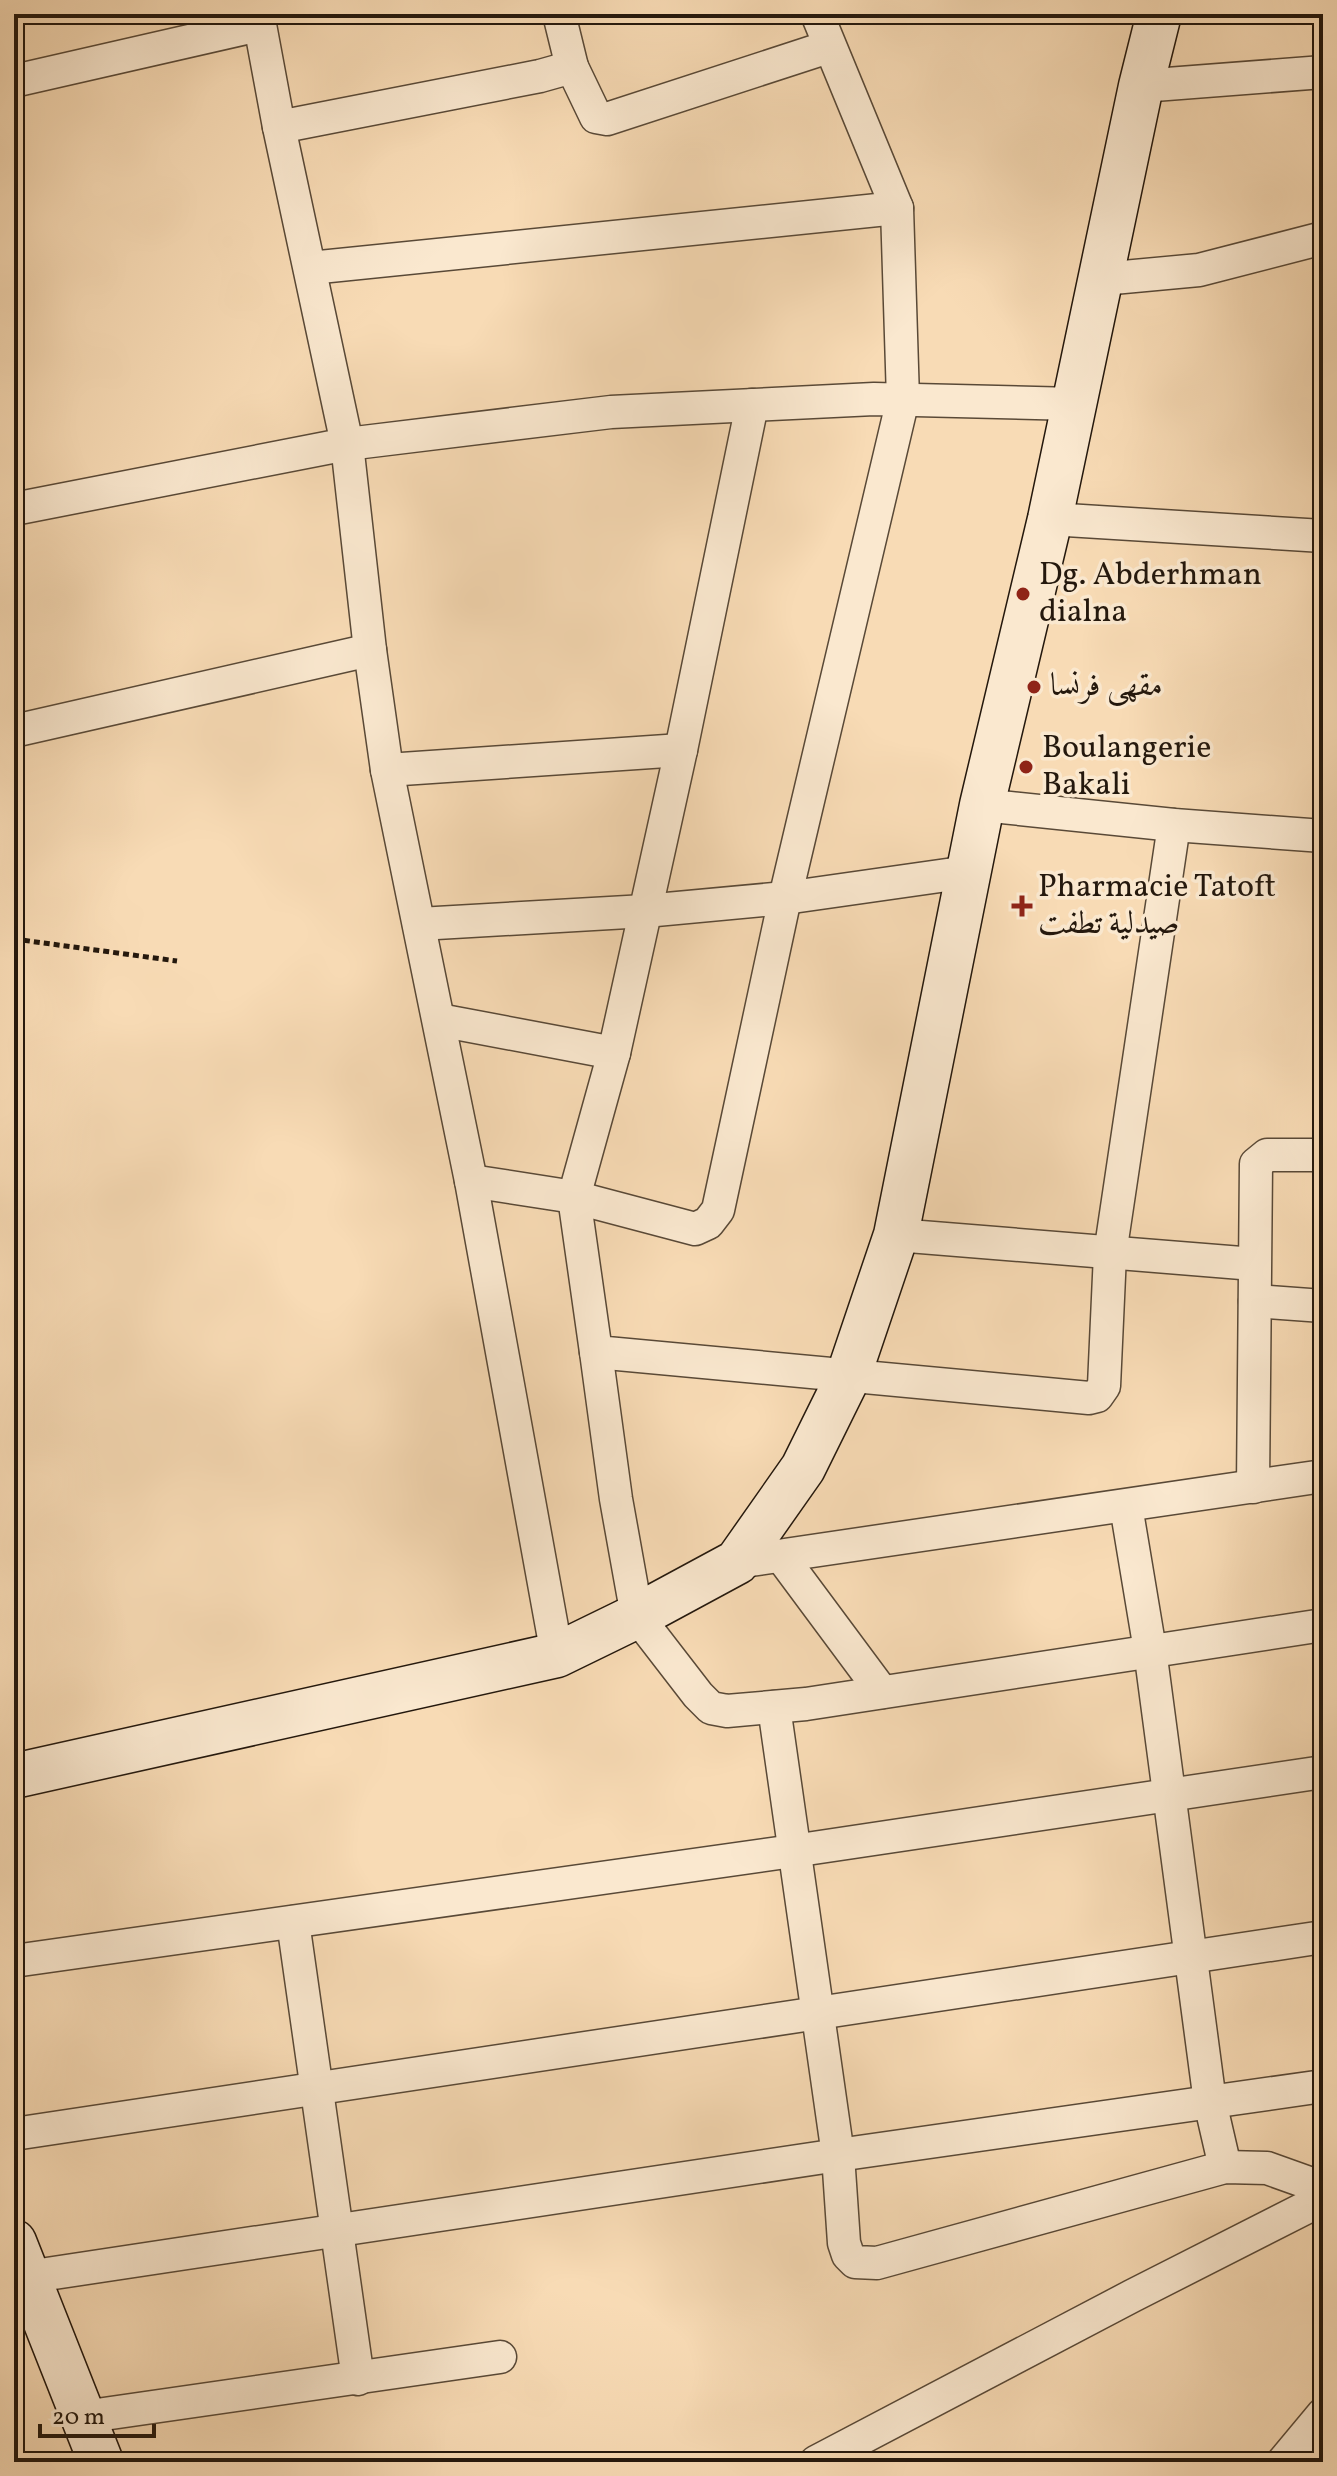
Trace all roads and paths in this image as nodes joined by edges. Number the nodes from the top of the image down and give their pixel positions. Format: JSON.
{"nodes":[{"id":1,"x":559,"y":14,"type":"edge"},
{"id":2,"x":817,"y":14,"type":"edge"},
{"id":3,"x":1159,"y":14,"type":"edge"},
{"id":4,"x":258,"y":20,"type":"edge"},
{"id":5,"x":828,"y":47,"type":"junction"},
{"id":6,"x":572,"y":67,"type":"junction"},
{"id":7,"x":1323,"y":72,"type":"edge"},
{"id":8,"x":14,"y":81,"type":"edge"},
{"id":9,"x":1141,"y":86,"type":"junction"},
{"id":10,"x":279,"y":127,"type":"junction"},
{"id":11,"x":897,"y":208,"type":"junction"},
{"id":12,"x":1323,"y":238,"type":"edge"},
{"id":13,"x":310,"y":268,"type":"junction"},
{"id":14,"x":1102,"y":279,"type":"junction"},
{"id":15,"x":903,"y":399,"type":"junction"},
{"id":16,"x":1075,"y":404,"type":"junction"},
{"id":17,"x":752,"y":405,"type":"junction"},
{"id":18,"x":347,"y":444,"type":"junction"},
{"id":19,"x":14,"y":509,"type":"edge"},
{"id":20,"x":1050,"y":519,"type":"junction"},
{"id":21,"x":1323,"y":536,"type":"edge"},
{"id":22,"x":370,"y":650,"type":"junction"},
{"id":23,"x":14,"y":731,"type":"edge"},
{"id":24,"x":681,"y":750,"type":"junction"},
{"id":25,"x":387,"y":770,"type":"junction"},
{"id":26,"x":982,"y":805,"type":"junction"},
{"id":27,"x":1174,"y":825,"type":"junction"},
{"id":28,"x":1323,"y":836,"type":"edge"},
{"id":29,"x":968,"y":872,"type":"junction"},
{"id":30,"x":785,"y":898,"type":"junction"},
{"id":31,"x":645,"y":911,"type":"junction"},
{"id":32,"x":419,"y":924,"type":"junction"},
{"id":33,"x":14,"y":939,"type":"edge"},
{"id":34,"x":177,"y":961,"type":"dead end"},
{"id":35,"x":439,"y":1020,"type":"junction"},
{"id":36,"x":614,"y":1053,"type":"junction"},
{"id":37,"x":1323,"y":1155,"type":"edge"},
{"id":38,"x":471,"y":1181,"type":"junction"},
{"id":39,"x":574,"y":1197,"type":"junction"},
{"id":40,"x":896,"y":1235,"type":"junction"},
{"id":41,"x":1110,"y":1254,"type":"junction"},
{"id":42,"x":1254,"y":1264,"type":"junction"},
{"id":43,"x":1255,"y":1301,"type":"junction"},
{"id":44,"x":1323,"y":1306,"type":"edge"},
{"id":45,"x":596,"y":1352,"type":"junction"},
{"id":46,"x":848,"y":1377,"type":"junction"},
{"id":47,"x":1323,"y":1476,"type":"edge"},
{"id":48,"x":1253,"y":1487,"type":"junction"},
{"id":49,"x":1126,"y":1506,"type":"junction"},
{"id":50,"x":781,"y":1556,"type":"junction"},
{"id":51,"x":737,"y":1562,"type":"junction"},
{"id":52,"x":637,"y":1616,"type":"junction"},
{"id":53,"x":1323,"y":1625,"type":"edge"},
{"id":54,"x":1150,"y":1650,"type":"junction"},
{"id":55,"x":557,"y":1655,"type":"junction"},
{"id":56,"x":882,"y":1692,"type":"junction"},
{"id":57,"x":774,"y":1707,"type":"junction"},
{"id":58,"x":1323,"y":1772,"type":"edge"},
{"id":59,"x":14,"y":1776,"type":"edge"},
{"id":60,"x":1170,"y":1795,"type":"junction"},
{"id":61,"x":793,"y":1851,"type":"junction"},
{"id":62,"x":293,"y":1922,"type":"junction"},
{"id":63,"x":1323,"y":1937,"type":"edge"},
{"id":64,"x":1191,"y":1957,"type":"junction"},
{"id":65,"x":14,"y":1961,"type":"edge"},
{"id":66,"x":817,"y":2013,"type":"junction"},
{"id":67,"x":1323,"y":2086,"type":"edge"},
{"id":68,"x":317,"y":2088,"type":"junction"},
{"id":69,"x":1210,"y":2102,"type":"junction"},
{"id":70,"x":14,"y":2134,"type":"edge"},
{"id":71,"x":838,"y":2155,"type":"junction"},
{"id":72,"x":1225,"y":2167,"type":"junction"},
{"id":73,"x":1323,"y":2188,"type":"edge"},
{"id":74,"x":1323,"y":2199,"type":"edge"},
{"id":75,"x":338,"y":2231,"type":"junction"},
{"id":76,"x":21,"y":2259,"type":"edge"},
{"id":77,"x":500,"y":2357,"type":"dead end"},
{"id":78,"x":358,"y":2379,"type":"junction"},
{"id":79,"x":1323,"y":2414,"type":"edge"},
{"id":80,"x":83,"y":2417,"type":"junction"},
{"id":81,"x":1300,"y":2456,"type":"edge"},
{"id":82,"x":101,"y":2462,"type":"edge"},
{"id":83,"x":816,"y":2462,"type":"edge"}],
"edges":[{"from":1,"to":6,"type":"street"},
{"from":2,"to":5,"type":"street"},
{"from":3,"to":9,"type":"main road"},
{"from":4,"to":8,"type":"street"},
{"from":4,"to":10,"type":"street"},
{"from":5,"to":6,"type":"street"},
{"from":5,"to":11,"type":"street"},
{"from":6,"to":10,"type":"street"},
{"from":7,"to":9,"type":"street"},
{"from":9,"to":14,"type":"main road"},
{"from":10,"to":13,"type":"street"},
{"from":11,"to":13,"type":"street"},
{"from":11,"to":15,"type":"street"},
{"from":12,"to":14,"type":"street"},
{"from":13,"to":18,"type":"street"},
{"from":14,"to":16,"type":"main road"},
{"from":15,"to":16,"type":"street"},
{"from":15,"to":17,"type":"street"},
{"from":15,"to":30,"type":"street"},
{"from":16,"to":20,"type":"main road"},
{"from":17,"to":18,"type":"street"},
{"from":17,"to":24,"type":"street"},
{"from":18,"to":19,"type":"street"},
{"from":18,"to":22,"type":"street"},
{"from":20,"to":21,"type":"street"},
{"from":20,"to":26,"type":"main road"},
{"from":22,"to":23,"type":"street"},
{"from":22,"to":25,"type":"street"},
{"from":24,"to":25,"type":"street"},
{"from":24,"to":31,"type":"street"},
{"from":25,"to":32,"type":"street"},
{"from":26,"to":27,"type":"street"},
{"from":26,"to":29,"type":"main road"},
{"from":27,"to":28,"type":"street"},
{"from":27,"to":41,"type":"street"},
{"from":29,"to":30,"type":"street"},
{"from":29,"to":40,"type":"main road"},
{"from":30,"to":31,"type":"street"},
{"from":30,"to":39,"type":"street"},
{"from":31,"to":32,"type":"street"},
{"from":31,"to":36,"type":"street"},
{"from":32,"to":35,"type":"street"},
{"from":33,"to":34,"type":"path"},
{"from":35,"to":36,"type":"street"},
{"from":35,"to":38,"type":"street"},
{"from":36,"to":39,"type":"street"},
{"from":37,"to":42,"type":"street"},
{"from":38,"to":39,"type":"street"},
{"from":38,"to":55,"type":"street"},
{"from":39,"to":45,"type":"street"},
{"from":40,"to":41,"type":"street"},
{"from":40,"to":46,"type":"main road"},
{"from":41,"to":42,"type":"street"},
{"from":41,"to":46,"type":"street"},
{"from":42,"to":43,"type":"street"},
{"from":43,"to":44,"type":"street"},
{"from":43,"to":48,"type":"street"},
{"from":45,"to":46,"type":"street"},
{"from":45,"to":52,"type":"street"},
{"from":46,"to":51,"type":"main road"},
{"from":47,"to":48,"type":"street"},
{"from":48,"to":49,"type":"street"},
{"from":49,"to":50,"type":"street"},
{"from":49,"to":54,"type":"street"},
{"from":50,"to":51,"type":"street"},
{"from":50,"to":56,"type":"street"},
{"from":51,"to":52,"type":"main road"},
{"from":52,"to":55,"type":"main road"},
{"from":52,"to":57,"type":"street"},
{"from":53,"to":54,"type":"street"},
{"from":54,"to":56,"type":"street"},
{"from":54,"to":60,"type":"street"},
{"from":55,"to":59,"type":"main road"},
{"from":56,"to":57,"type":"street"},
{"from":57,"to":61,"type":"street"},
{"from":58,"to":60,"type":"street"},
{"from":60,"to":61,"type":"street"},
{"from":60,"to":64,"type":"street"},
{"from":61,"to":62,"type":"street"},
{"from":61,"to":66,"type":"street"},
{"from":62,"to":65,"type":"street"},
{"from":62,"to":68,"type":"street"},
{"from":63,"to":64,"type":"street"},
{"from":64,"to":66,"type":"street"},
{"from":64,"to":69,"type":"street"},
{"from":66,"to":68,"type":"street"},
{"from":66,"to":71,"type":"street"},
{"from":67,"to":69,"type":"street"},
{"from":68,"to":70,"type":"street"},
{"from":68,"to":75,"type":"street"},
{"from":69,"to":71,"type":"street"},
{"from":69,"to":72,"type":"street"},
{"from":71,"to":72,"type":"street"},
{"from":71,"to":75,"type":"street"},
{"from":72,"to":73,"type":"street"},
{"from":74,"to":83,"type":"street"},
{"from":75,"to":76,"type":"street"},
{"from":75,"to":78,"type":"street"},
{"from":76,"to":80,"type":"main road"},
{"from":77,"to":78,"type":"street"},
{"from":78,"to":80,"type":"street"},
{"from":79,"to":81,"type":"street"},
{"from":80,"to":82,"type":"main road"}]}
